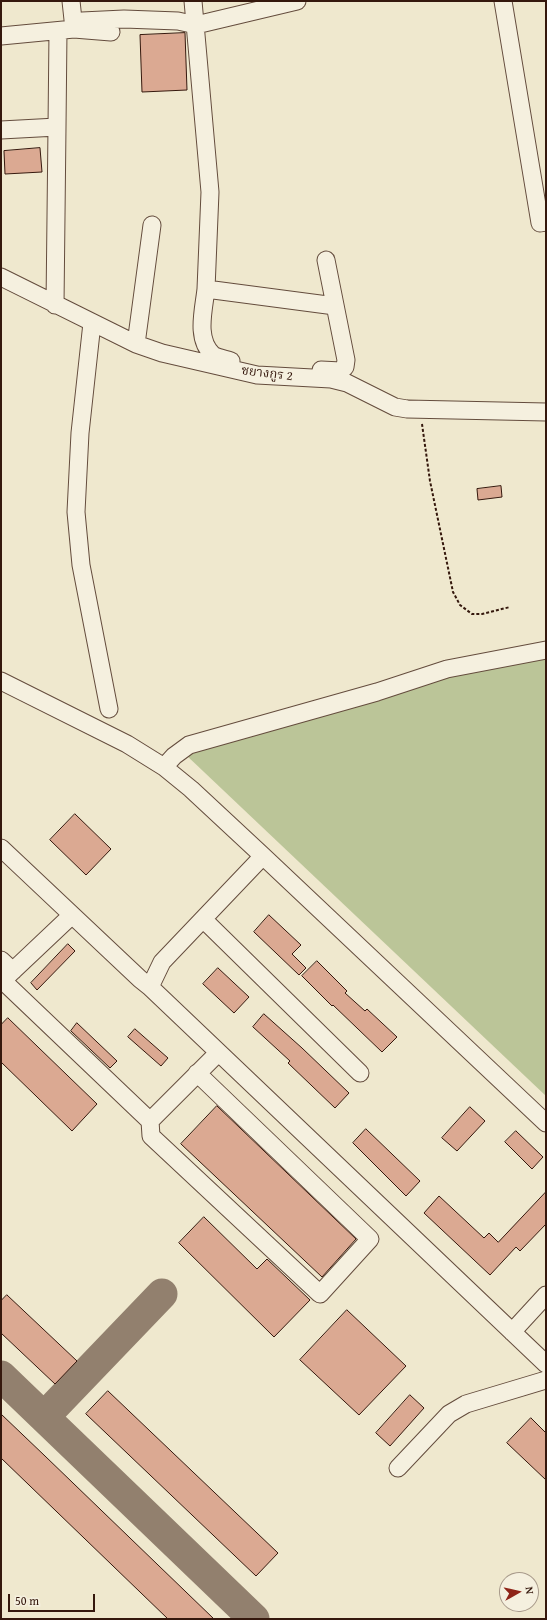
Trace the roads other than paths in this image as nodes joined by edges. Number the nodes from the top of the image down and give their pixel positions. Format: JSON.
{"nodes":[{"id":1,"x":71,"y":1,"type":"edge"},
{"id":2,"x":193,"y":1,"type":"edge"},
{"id":3,"x":297,"y":1,"type":"edge"},
{"id":4,"x":503,"y":1,"type":"edge"},
{"id":5,"x":196,"y":24,"type":"junction"},
{"id":6,"x":71,"y":27,"type":"junction"},
{"id":7,"x":112,"y":32,"type":"dead end"},
{"id":8,"x":1,"y":36,"type":"edge"},
{"id":9,"x":57,"y":127,"type":"junction"},
{"id":10,"x":1,"y":130,"type":"edge"},
{"id":11,"x":546,"y":222,"type":"edge"},
{"id":12,"x":152,"y":226,"type":"dead end"},
{"id":13,"x":326,"y":260,"type":"dead end"},
{"id":14,"x":1,"y":277,"type":"edge"},
{"id":15,"x":206,"y":289,"type":"junction"},
{"id":16,"x":55,"y":305,"type":"junction"},
{"id":17,"x":335,"y":306,"type":"junction"},
{"id":18,"x":92,"y":323,"type":"junction"},
{"id":19,"x":136,"y":344,"type":"junction"},
{"id":20,"x":546,"y":412,"type":"edge"},
{"id":21,"x":546,"y":650,"type":"edge"},
{"id":22,"x":1,"y":681,"type":"edge"},
{"id":23,"x":109,"y":709,"type":"dead end"},
{"id":24,"x":164,"y":767,"type":"junction"},
{"id":25,"x":1,"y":848,"type":"edge"},
{"id":26,"x":263,"y":856,"type":"junction"},
{"id":27,"x":72,"y":915,"type":"junction"},
{"id":28,"x":203,"y":919,"type":"junction"},
{"id":29,"x":4,"y":973,"type":"edge"},
{"id":30,"x":150,"y":987,"type":"junction"},
{"id":31,"x":218,"y":1053,"type":"junction"},
{"id":32,"x":197,"y":1073,"type":"junction"},
{"id":33,"x":360,"y":1073,"type":"dead end"},
{"id":34,"x":150,"y":1121,"type":"junction"},
{"id":35,"x":546,"y":1123,"type":"edge"},
{"id":36,"x":545,"y":1299,"type":"edge"},
{"id":37,"x":512,"y":1332,"type":"junction"},
{"id":38,"x":546,"y":1364,"type":"edge"},
{"id":39,"x":546,"y":1380,"type":"edge"},
{"id":40,"x":398,"y":1468,"type":"dead end"}],
"edges":[{"from":1,"to":6,"type":"street"},
{"from":2,"to":5,"type":"street"},
{"from":3,"to":5,"type":"street"},
{"from":4,"to":11,"type":"street"},
{"from":5,"to":6,"type":"street"},
{"from":5,"to":15,"type":"street"},
{"from":6,"to":7,"type":"street"},
{"from":6,"to":8,"type":"street"},
{"from":6,"to":9,"type":"street"},
{"from":9,"to":10,"type":"street"},
{"from":9,"to":16,"type":"street"},
{"from":12,"to":19,"type":"street"},
{"from":13,"to":17,"type":"street"},
{"from":14,"to":16,"type":"street","name":"ชยางกูร 2"},
{"from":15,"to":17,"type":"street"},
{"from":15,"to":17,"type":"street"},
{"from":16,"to":18,"type":"street","name":"ชยางกูร 2"},
{"from":18,"to":19,"type":"street","name":"ชยางกูร 2"},
{"from":18,"to":23,"type":"street"},
{"from":19,"to":20,"type":"street","name":"ชยางกูร 2"},
{"from":21,"to":24,"type":"street"},
{"from":22,"to":24,"type":"street"},
{"from":24,"to":26,"type":"street"},
{"from":25,"to":27,"type":"street"},
{"from":26,"to":28,"type":"street"},
{"from":26,"to":35,"type":"street"},
{"from":27,"to":29,"type":"street"},
{"from":27,"to":30,"type":"street"},
{"from":28,"to":30,"type":"street"},
{"from":28,"to":33,"type":"street"},
{"from":29,"to":34,"type":"street"},
{"from":30,"to":31,"type":"street"},
{"from":31,"to":32,"type":"street"},
{"from":31,"to":37,"type":"street"},
{"from":32,"to":34,"type":"street"},
{"from":32,"to":34,"type":"street"},
{"from":36,"to":37,"type":"street"},
{"from":37,"to":38,"type":"street"},
{"from":39,"to":40,"type":"street"}]}
